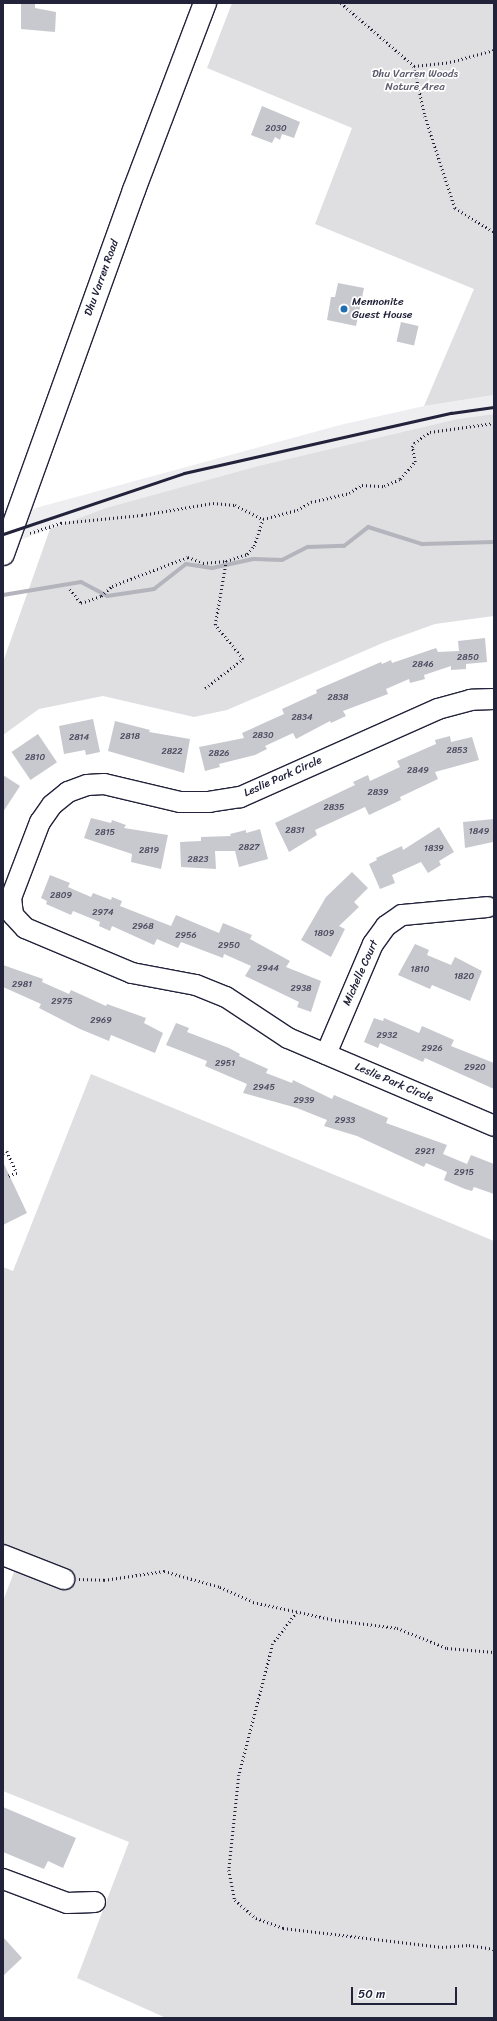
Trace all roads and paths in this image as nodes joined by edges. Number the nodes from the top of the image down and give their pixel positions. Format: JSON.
{"nodes":[{"id":1,"x":205,"y":3,"type":"edge"},
{"id":2,"x":341,"y":3,"type":"edge"},
{"id":3,"x":494,"y":50,"type":"edge"},
{"id":4,"x":414,"y":66,"type":"junction"},
{"id":5,"x":494,"y":232,"type":"edge"},
{"id":6,"x":494,"y":423,"type":"edge"},
{"id":7,"x":264,"y":519,"type":"junction"},
{"id":8,"x":6,"y":545,"type":"edge"},
{"id":9,"x":226,"y":561,"type":"junction"},
{"id":10,"x":70,"y":589,"type":"dead end"},
{"id":11,"x":206,"y":688,"type":"dead end"},
{"id":12,"x":494,"y":699,"type":"edge"},
{"id":13,"x":8,"y":906,"type":"edge"},
{"id":14,"x":488,"y":907,"type":"dead end"},
{"id":15,"x":326,"y":1054,"type":"junction"},
{"id":16,"x":494,"y":1126,"type":"edge"},
{"id":17,"x":3,"y":1153,"type":"edge"},
{"id":18,"x":10,"y":1176,"type":"dead end"},
{"id":19,"x":3,"y":1555,"type":"edge"},
{"id":20,"x":64,"y":1579,"type":"joint"},
{"id":21,"x":297,"y":1612,"type":"junction"},
{"id":22,"x":494,"y":1652,"type":"edge"},
{"id":23,"x":3,"y":1879,"type":"edge"},
{"id":24,"x":95,"y":1902,"type":"dead end"},
{"id":25,"x":494,"y":1949,"type":"edge"}],
"edges":[{"from":1,"to":8,"type":"main road","name":"Dhu Varren Road"},
{"from":2,"to":4,"type":"path"},
{"from":3,"to":4,"type":"path"},
{"from":4,"to":5,"type":"path"},
{"from":6,"to":7,"type":"path"},
{"from":7,"to":8,"type":"path"},
{"from":7,"to":9,"type":"path"},
{"from":9,"to":10,"type":"path"},
{"from":9,"to":11,"type":"path"},
{"from":12,"to":13,"type":"street","name":"Leslie Park Circle"},
{"from":13,"to":15,"type":"street","name":"Leslie Park Circle"},
{"from":14,"to":15,"type":"street","name":"Michelle Court"},
{"from":15,"to":16,"type":"street","name":"Leslie Park Circle"},
{"from":17,"to":18,"type":"path"},
{"from":19,"to":20,"type":"street"},
{"from":20,"to":21,"type":"path"},
{"from":21,"to":22,"type":"path"},
{"from":21,"to":25,"type":"path"},
{"from":23,"to":24,"type":"street"}]}
